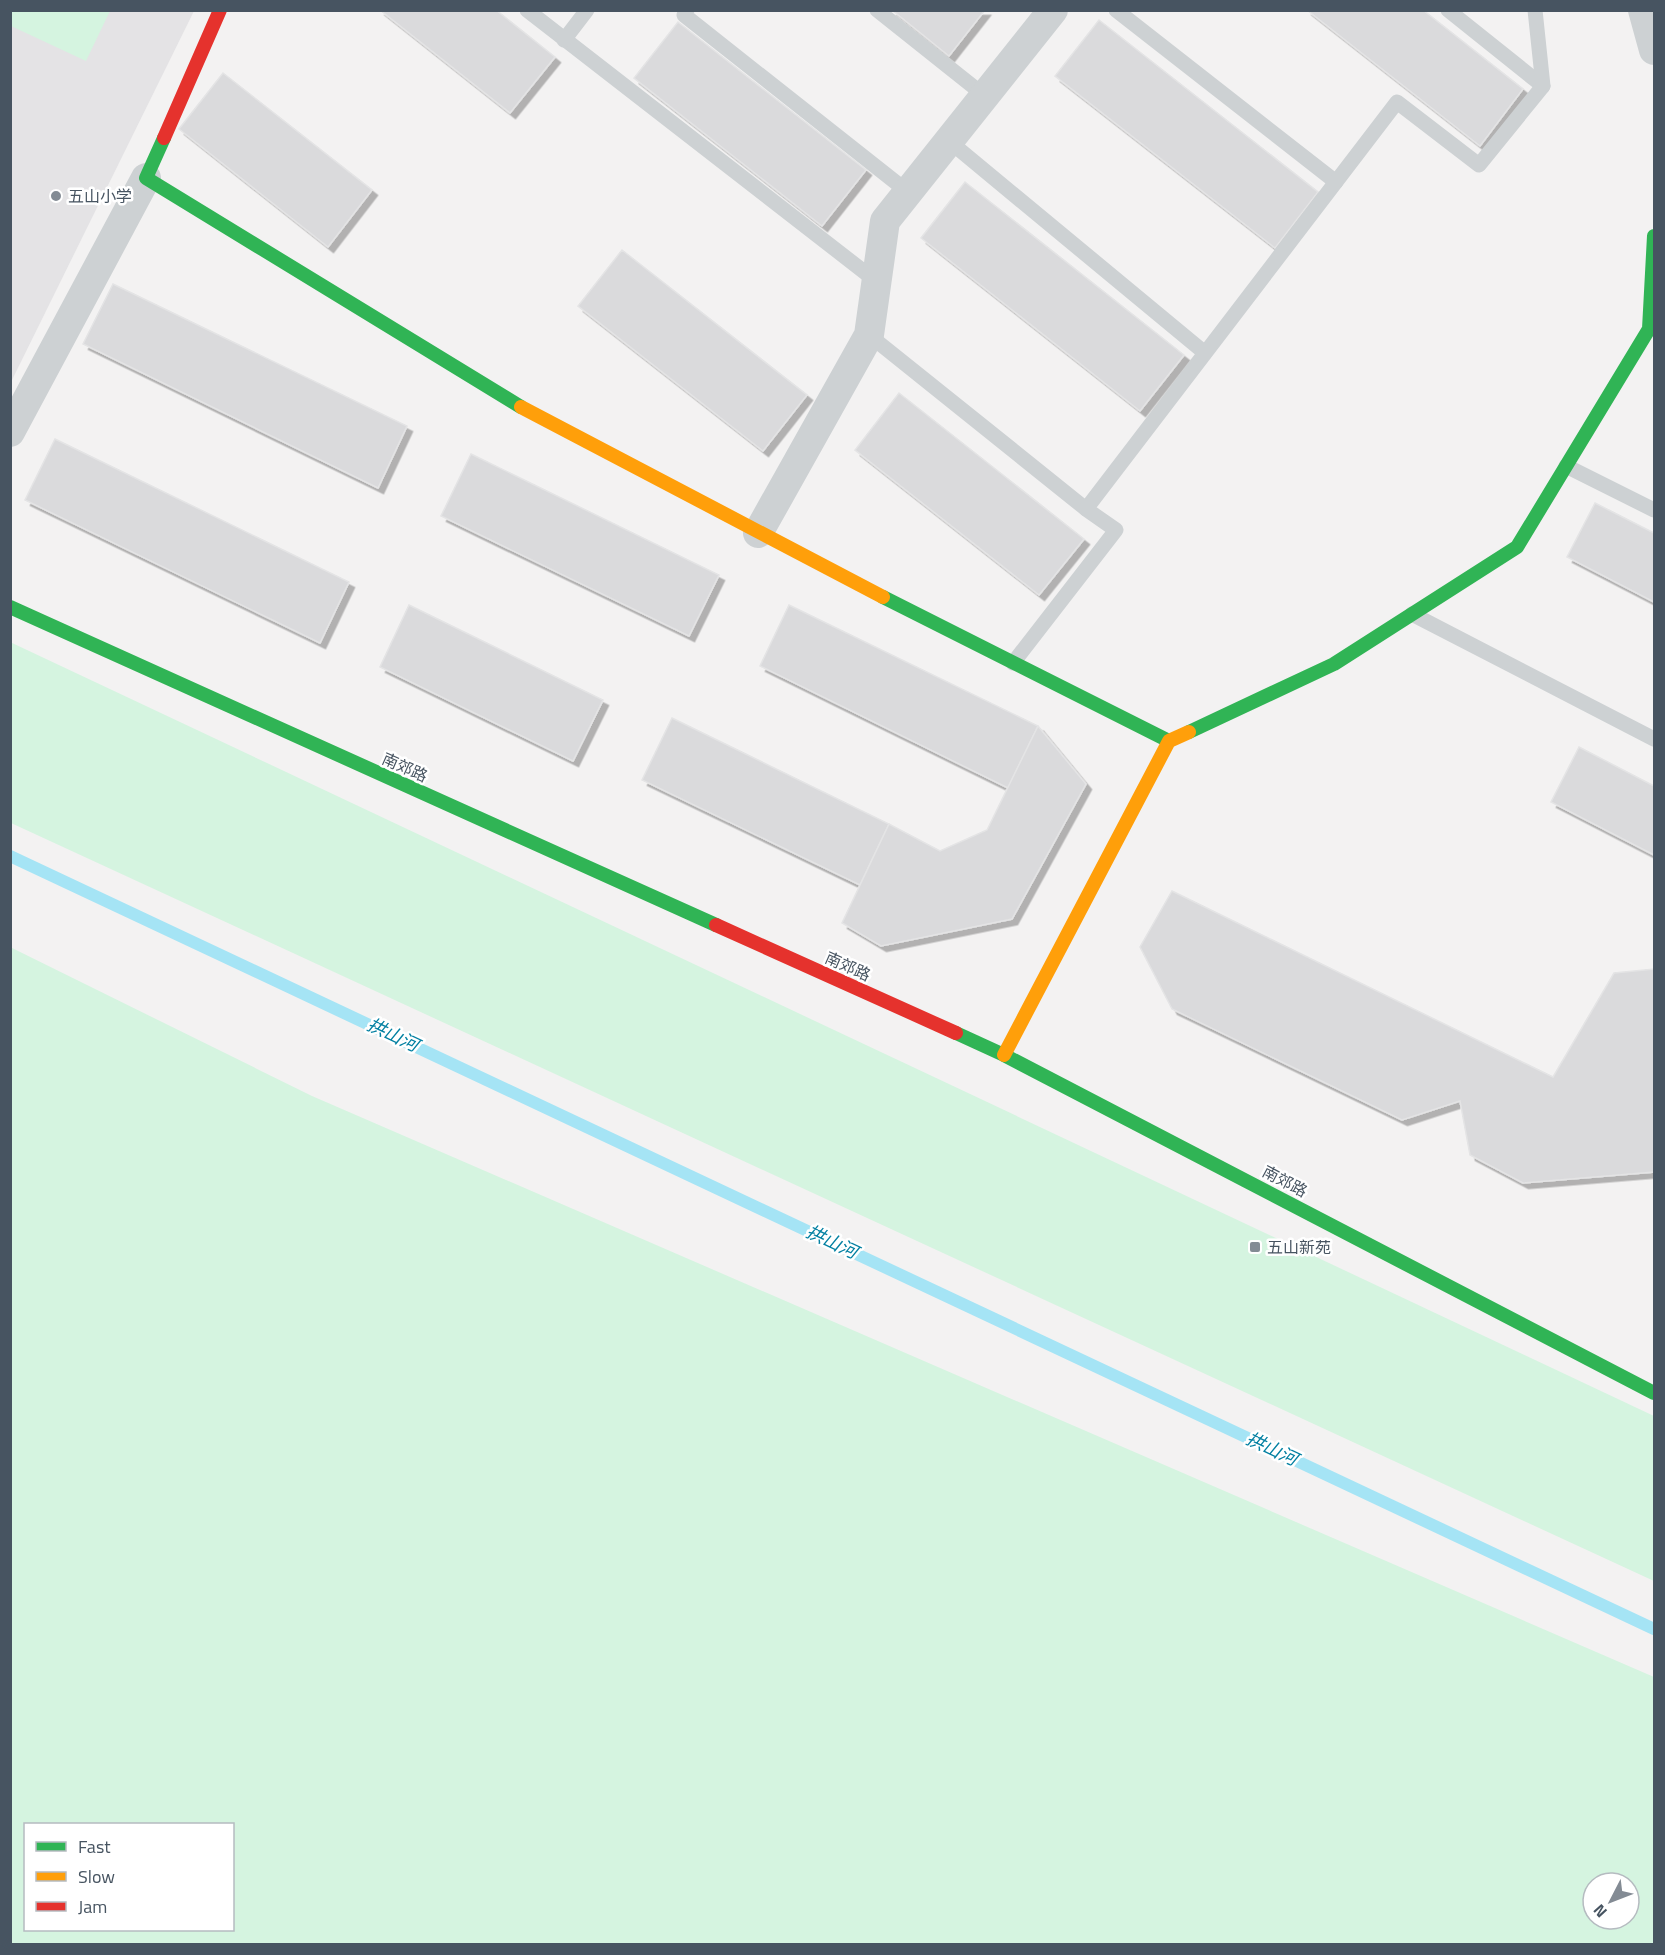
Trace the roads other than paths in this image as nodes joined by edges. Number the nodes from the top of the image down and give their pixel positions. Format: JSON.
{"nodes":[{"id":1,"x":220,"y":10,"type":"edge"},
{"id":2,"x":527,"y":10,"type":"edge"},
{"id":3,"x":587,"y":10,"type":"edge"},
{"id":4,"x":687,"y":10,"type":"edge"},
{"id":5,"x":877,"y":10,"type":"edge"},
{"id":6,"x":1116,"y":10,"type":"edge"},
{"id":7,"x":1448,"y":10,"type":"edge"},
{"id":8,"x":1535,"y":10,"type":"edge"},
{"id":9,"x":1643,"y":10,"type":"edge"},
{"id":10,"x":1042,"y":14,"type":"edge"},
{"id":11,"x":564,"y":40,"type":"junction"},
{"id":12,"x":1654,"y":50,"type":"edge"},
{"id":13,"x":1543,"y":86,"type":"junction"},
{"id":14,"x":985,"y":96,"type":"junction"},
{"id":15,"x":948,"y":141,"type":"junction"},
{"id":16,"x":146,"y":178,"type":"junction"},
{"id":17,"x":1336,"y":182,"type":"junction"},
{"id":18,"x":908,"y":192,"type":"junction"},
{"id":19,"x":1654,"y":236,"type":"edge"},
{"id":20,"x":1654,"y":278,"type":"edge"},
{"id":21,"x":876,"y":281,"type":"junction"},
{"id":22,"x":869,"y":335,"type":"junction"},
{"id":23,"x":1205,"y":353,"type":"junction"},
{"id":24,"x":10,"y":432,"type":"edge"},
{"id":25,"x":1566,"y":466,"type":"junction"},
{"id":26,"x":1086,"y":509,"type":"junction"},
{"id":27,"x":1654,"y":510,"type":"edge"},
{"id":28,"x":758,"y":533,"type":"junction"},
{"id":29,"x":10,"y":607,"type":"edge"},
{"id":30,"x":1413,"y":614,"type":"junction"},
{"id":31,"x":1013,"y":663,"type":"junction"},
{"id":32,"x":1654,"y":739,"type":"edge"},
{"id":33,"x":1169,"y":741,"type":"junction"},
{"id":34,"x":1005,"y":1055,"type":"junction"},
{"id":35,"x":1654,"y":1393,"type":"edge"}],
"edges":[{"from":1,"to":16,"type":"street"},
{"from":2,"to":11,"type":"lane"},
{"from":3,"to":11,"type":"lane"},
{"from":4,"to":18,"type":"lane"},
{"from":5,"to":14,"type":"lane"},
{"from":6,"to":17,"type":"lane"},
{"from":7,"to":13,"type":"lane"},
{"from":8,"to":13,"type":"lane"},
{"from":9,"to":12,"type":"street"},
{"from":10,"to":14,"type":"street"},
{"from":11,"to":21,"type":"lane"},
{"from":13,"to":17,"type":"lane"},
{"from":14,"to":15,"type":"street"},
{"from":15,"to":18,"type":"street"},
{"from":15,"to":23,"type":"lane"},
{"from":16,"to":24,"type":"street"},
{"from":16,"to":28,"type":"street"},
{"from":17,"to":23,"type":"lane"},
{"from":18,"to":21,"type":"street"},
{"from":19,"to":20,"type":"street"},
{"from":20,"to":25,"type":"street"},
{"from":21,"to":22,"type":"street"},
{"from":22,"to":26,"type":"lane"},
{"from":22,"to":28,"type":"street"},
{"from":23,"to":26,"type":"lane"},
{"from":25,"to":27,"type":"lane"},
{"from":25,"to":30,"type":"street"},
{"from":26,"to":31,"type":"lane"},
{"from":28,"to":31,"type":"street"},
{"from":29,"to":34,"type":"street","name":"南郊路"},
{"from":30,"to":32,"type":"lane"},
{"from":30,"to":33,"type":"street"},
{"from":31,"to":33,"type":"street"},
{"from":33,"to":34,"type":"street"},
{"from":34,"to":35,"type":"street","name":"南郊路"}]}
